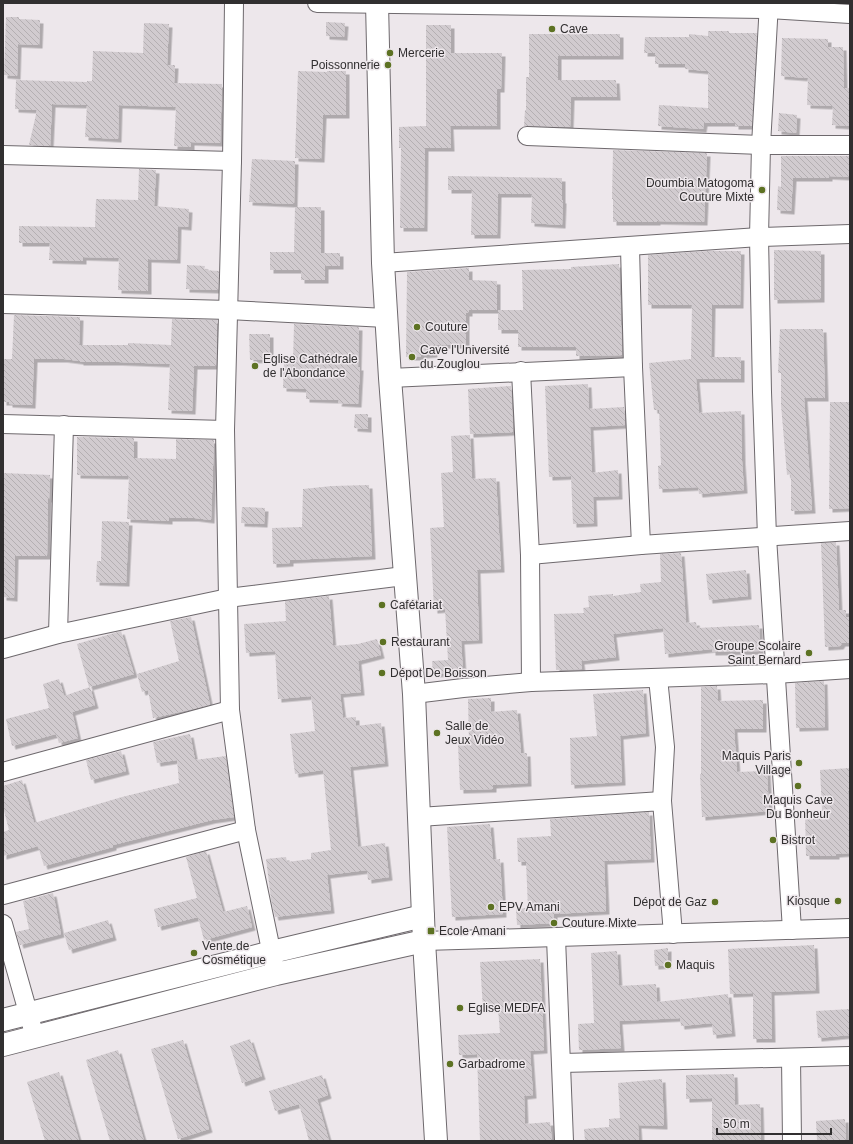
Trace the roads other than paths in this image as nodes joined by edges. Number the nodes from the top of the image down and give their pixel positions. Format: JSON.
{"nodes":[{"id":1,"x":234,"y":3,"type":"edge"},
{"id":2,"x":317,"y":3,"type":"edge"},
{"id":3,"x":377,"y":4,"type":"edge"},
{"id":4,"x":769,"y":6,"type":"edge"},
{"id":5,"x":850,"y":14,"type":"edge"},
{"id":6,"x":526,"y":136,"type":"dead end"},
{"id":7,"x":760,"y":145,"type":"junction"},
{"id":8,"x":850,"y":145,"type":"edge"},
{"id":9,"x":3,"y":155,"type":"edge"},
{"id":10,"x":232,"y":161,"type":"junction"},
{"id":11,"x":850,"y":234,"type":"edge"},
{"id":12,"x":759,"y":237,"type":"junction"},
{"id":13,"x":630,"y":247,"type":"junction"},
{"id":14,"x":383,"y":262,"type":"junction"},
{"id":15,"x":3,"y":304,"type":"edge"},
{"id":16,"x":229,"y":310,"type":"junction"},
{"id":17,"x":386,"y":318,"type":"junction"},
{"id":18,"x":633,"y":367,"type":"junction"},
{"id":19,"x":521,"y":371,"type":"junction"},
{"id":20,"x":390,"y":378,"type":"junction"},
{"id":21,"x":3,"y":424,"type":"edge"},
{"id":22,"x":64,"y":425,"type":"junction"},
{"id":23,"x":225,"y":430,"type":"junction"},
{"id":24,"x":850,"y":531,"type":"edge"},
{"id":25,"x":767,"y":537,"type":"junction"},
{"id":26,"x":641,"y":545,"type":"junction"},
{"id":27,"x":530,"y":555,"type":"junction"},
{"id":28,"x":404,"y":576,"type":"junction"},
{"id":29,"x":228,"y":598,"type":"junction"},
{"id":30,"x":58,"y":634,"type":"junction"},
{"id":31,"x":3,"y":649,"type":"edge"},
{"id":32,"x":850,"y":668,"type":"edge"},
{"id":33,"x":775,"y":674,"type":"junction"},
{"id":34,"x":658,"y":678,"type":"junction"},
{"id":35,"x":531,"y":682,"type":"junction"},
{"id":36,"x":414,"y":694,"type":"junction"},
{"id":37,"x":230,"y":710,"type":"junction"},
{"id":38,"x":3,"y":772,"type":"edge"},
{"id":39,"x":662,"y":801,"type":"junction"},
{"id":40,"x":419,"y":817,"type":"junction"},
{"id":41,"x":246,"y":830,"type":"junction"},
{"id":42,"x":3,"y":895,"type":"edge"},
{"id":43,"x":423,"y":916,"type":"junction"},
{"id":44,"x":3,"y":924,"type":"edge"},
{"id":45,"x":850,"y":928,"type":"edge"},
{"id":46,"x":792,"y":930,"type":"junction"},
{"id":47,"x":673,"y":934,"type":"junction"},
{"id":48,"x":556,"y":938,"type":"junction"},
{"id":49,"x":424,"y":941,"type":"junction"},
{"id":50,"x":272,"y":952,"type":"junction"},
{"id":51,"x":276,"y":974,"type":"junction"},
{"id":52,"x":28,"y":1014,"type":"junction"},
{"id":53,"x":3,"y":1020,"type":"edge"},
{"id":54,"x":35,"y":1037,"type":"junction"},
{"id":55,"x":3,"y":1045,"type":"edge"},
{"id":56,"x":850,"y":1056,"type":"edge"},
{"id":57,"x":791,"y":1058,"type":"junction"},
{"id":58,"x":562,"y":1063,"type":"junction"},
{"id":59,"x":436,"y":1141,"type":"edge"},
{"id":60,"x":564,"y":1141,"type":"edge"},
{"id":61,"x":792,"y":1141,"type":"edge"}],
"edges":[{"from":1,"to":10,"type":"street"},
{"from":2,"to":3,"type":"street"},
{"from":3,"to":4,"type":"street"},
{"from":3,"to":14,"type":"street"},
{"from":4,"to":5,"type":"street"},
{"from":4,"to":7,"type":"street"},
{"from":6,"to":7,"type":"street"},
{"from":7,"to":8,"type":"street"},
{"from":7,"to":12,"type":"street"},
{"from":9,"to":10,"type":"street"},
{"from":10,"to":16,"type":"street"},
{"from":11,"to":12,"type":"street"},
{"from":12,"to":13,"type":"street"},
{"from":12,"to":25,"type":"street"},
{"from":13,"to":14,"type":"street"},
{"from":13,"to":18,"type":"street"},
{"from":14,"to":17,"type":"street"},
{"from":15,"to":16,"type":"street"},
{"from":16,"to":17,"type":"street"},
{"from":16,"to":23,"type":"street"},
{"from":17,"to":20,"type":"street"},
{"from":18,"to":19,"type":"street"},
{"from":18,"to":26,"type":"street"},
{"from":19,"to":20,"type":"street"},
{"from":19,"to":27,"type":"street"},
{"from":20,"to":28,"type":"street"},
{"from":21,"to":22,"type":"street"},
{"from":22,"to":23,"type":"street"},
{"from":22,"to":30,"type":"street"},
{"from":23,"to":29,"type":"street"},
{"from":24,"to":25,"type":"street"},
{"from":25,"to":26,"type":"street"},
{"from":25,"to":33,"type":"street"},
{"from":26,"to":27,"type":"street"},
{"from":27,"to":35,"type":"street"},
{"from":28,"to":29,"type":"street"},
{"from":28,"to":36,"type":"street"},
{"from":29,"to":30,"type":"street"},
{"from":29,"to":37,"type":"street"},
{"from":30,"to":31,"type":"street"},
{"from":32,"to":33,"type":"street"},
{"from":33,"to":34,"type":"street"},
{"from":33,"to":46,"type":"street"},
{"from":34,"to":35,"type":"street"},
{"from":34,"to":39,"type":"street"},
{"from":35,"to":36,"type":"street"},
{"from":36,"to":40,"type":"street"},
{"from":37,"to":38,"type":"street"},
{"from":37,"to":41,"type":"street"},
{"from":39,"to":40,"type":"street"},
{"from":39,"to":47,"type":"street"},
{"from":40,"to":43,"type":"street"},
{"from":41,"to":42,"type":"street"},
{"from":41,"to":50,"type":"street"},
{"from":43,"to":49,"type":"street"},
{"from":43,"to":50,"type":"street"},
{"from":44,"to":52,"type":"street"},
{"from":45,"to":46,"type":"street"},
{"from":46,"to":47,"type":"street"},
{"from":47,"to":48,"type":"street"},
{"from":48,"to":49,"type":"street"},
{"from":48,"to":58,"type":"street"},
{"from":49,"to":51,"type":"street"},
{"from":49,"to":59,"type":"street"},
{"from":50,"to":51,"type":"street"},
{"from":50,"to":52,"type":"street"},
{"from":51,"to":54,"type":"street"},
{"from":52,"to":53,"type":"street"},
{"from":52,"to":54,"type":"street"},
{"from":54,"to":55,"type":"street"},
{"from":56,"to":57,"type":"street"},
{"from":57,"to":58,"type":"street"},
{"from":57,"to":61,"type":"street"},
{"from":58,"to":60,"type":"street"}]}
